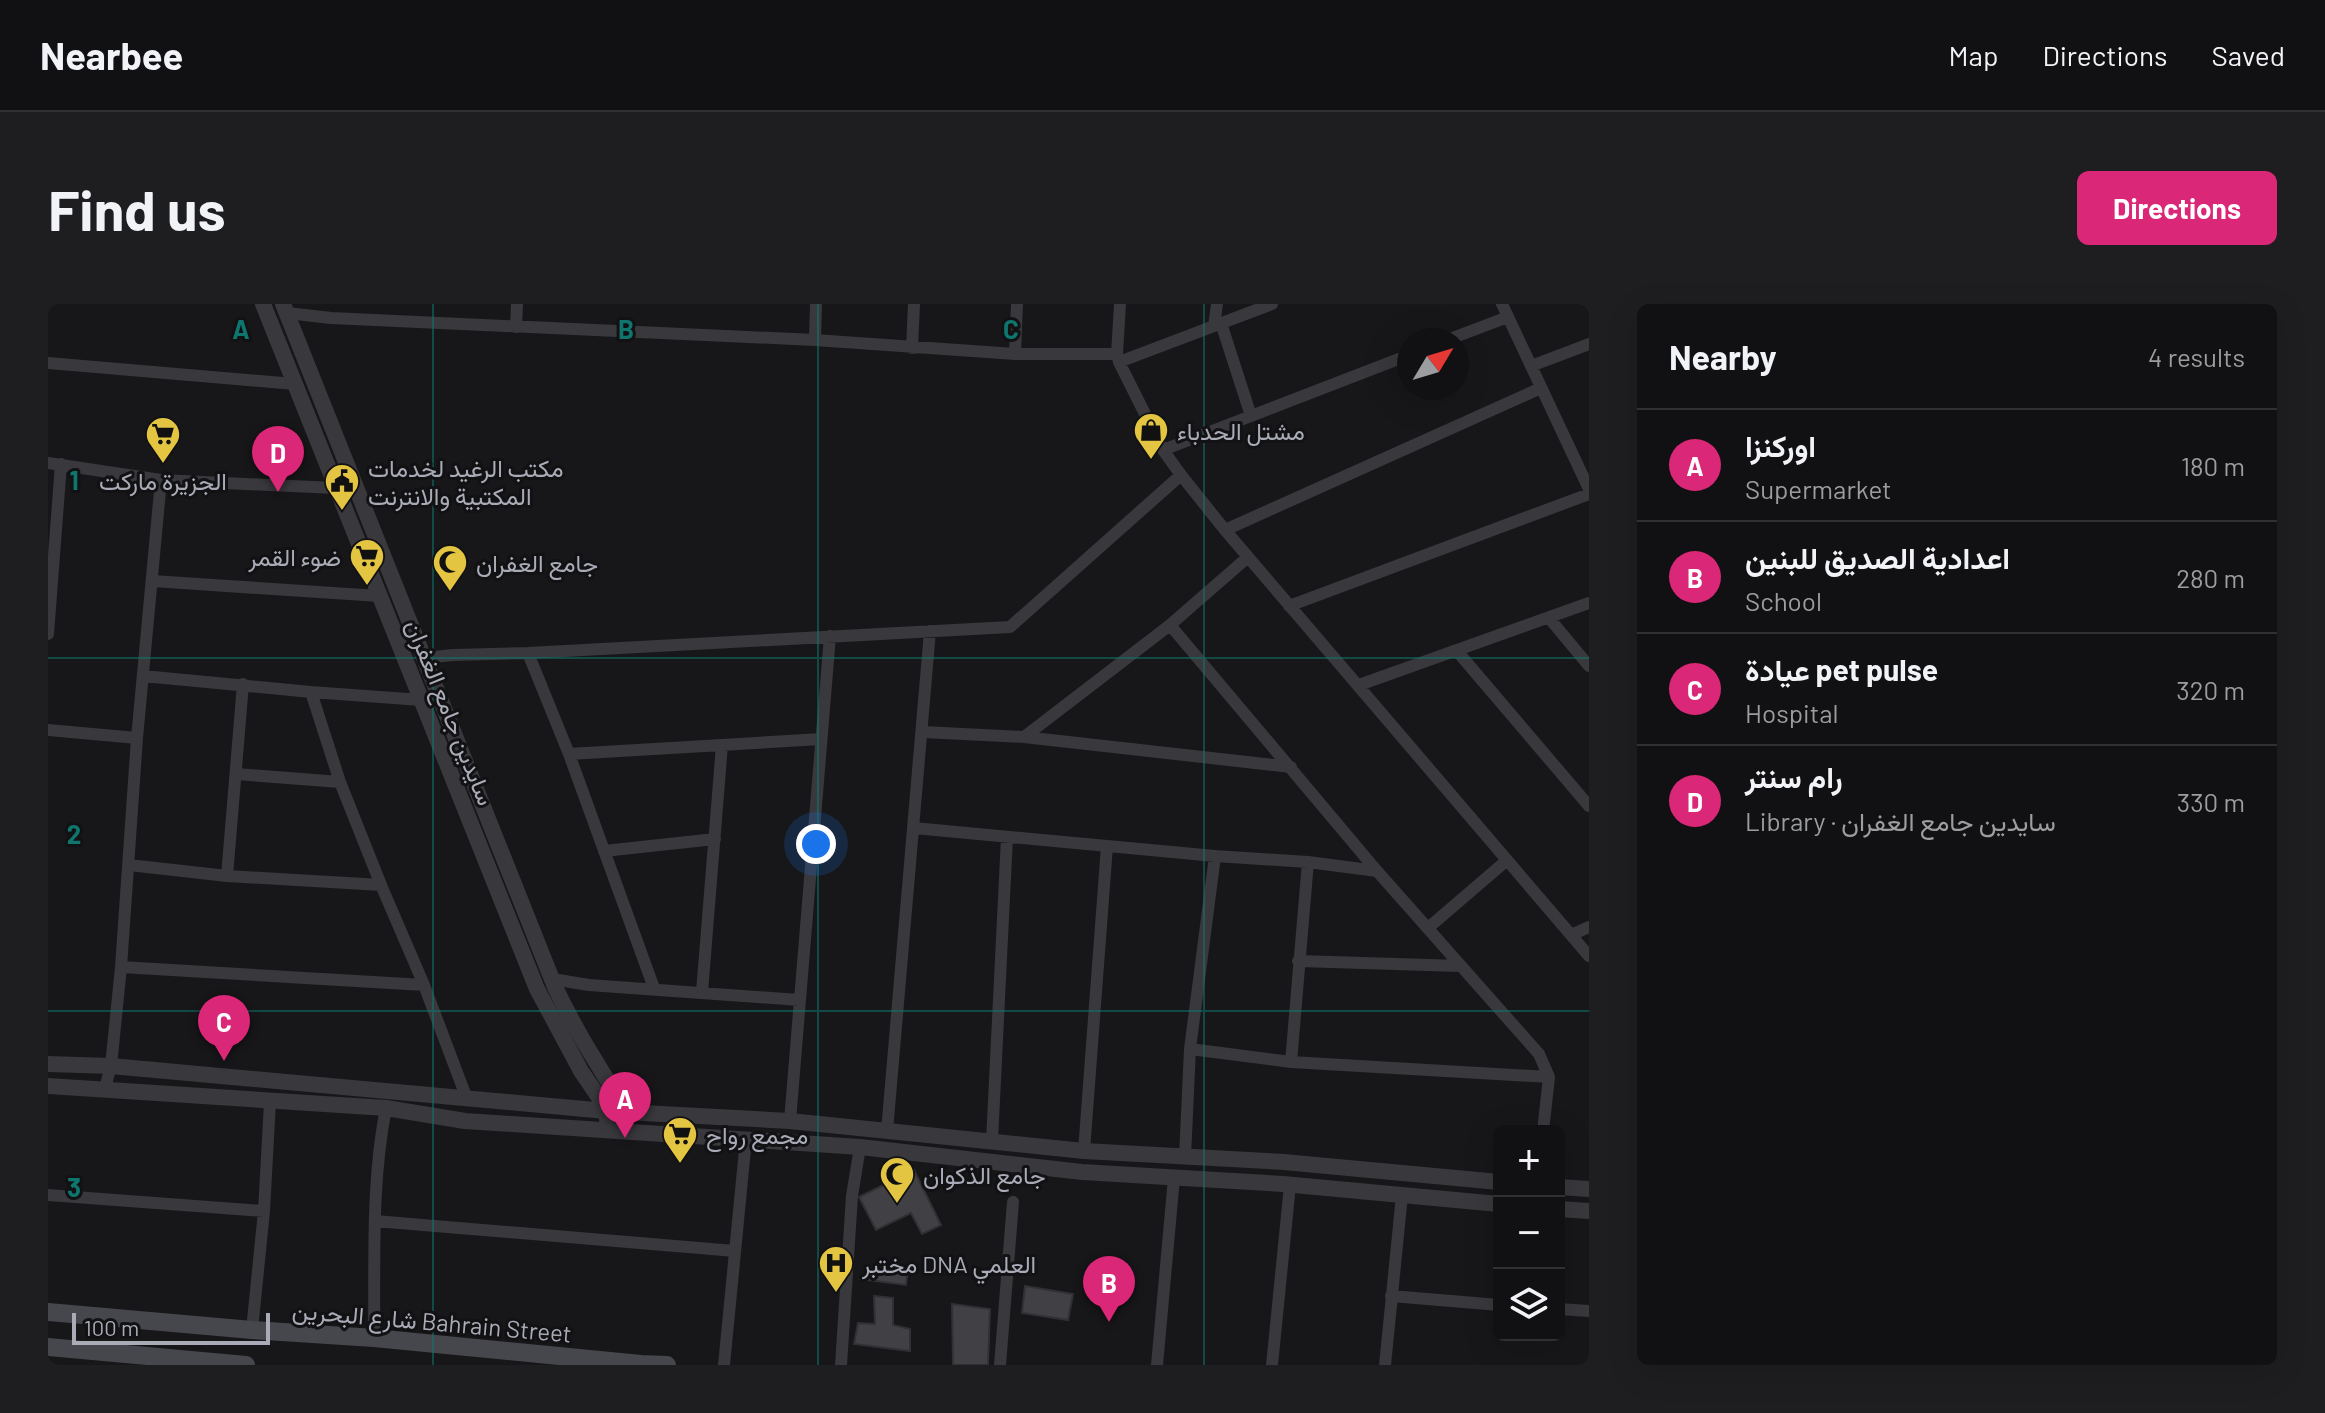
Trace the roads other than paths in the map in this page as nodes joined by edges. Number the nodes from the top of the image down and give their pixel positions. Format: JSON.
{"nodes":[{"id":1,"x":263,"y":304,"type":"edge"},
{"id":2,"x":517,"y":304,"type":"edge"},
{"id":3,"x":816,"y":304,"type":"edge"},
{"id":4,"x":914,"y":304,"type":"edge"},
{"id":5,"x":1017,"y":304,"type":"edge"},
{"id":6,"x":1120,"y":304,"type":"edge"},
{"id":7,"x":1217,"y":304,"type":"edge"},
{"id":8,"x":1272,"y":304,"type":"edge"},
{"id":9,"x":1502,"y":304,"type":"edge"},
{"id":10,"x":285,"y":309,"type":"edge"},
{"id":11,"x":1508,"y":317,"type":"junction"},
{"id":12,"x":1217,"y":324,"type":"junction"},
{"id":13,"x":516,"y":327,"type":"junction"},
{"id":14,"x":1469,"y":332,"type":"edge"},
{"id":15,"x":815,"y":340,"type":"junction"},
{"id":16,"x":1589,"y":344,"type":"edge"},
{"id":17,"x":912,"y":348,"type":"junction"},
{"id":18,"x":1015,"y":354,"type":"junction"},
{"id":19,"x":1118,"y":358,"type":"junction"},
{"id":20,"x":1397,"y":360,"type":"edge"},
{"id":21,"x":48,"y":363,"type":"edge"},
{"id":22,"x":1531,"y":366,"type":"junction"},
{"id":23,"x":295,"y":384,"type":"junction"},
{"id":24,"x":1541,"y":388,"type":"junction"},
{"id":25,"x":1251,"y":416,"type":"junction"},
{"id":26,"x":1163,"y":450,"type":"junction"},
{"id":27,"x":54,"y":464,"type":"edge"},
{"id":28,"x":1181,"y":475,"type":"junction"},
{"id":29,"x":161,"y":480,"type":"junction"},
{"id":30,"x":338,"y":489,"type":"junction"},
{"id":31,"x":356,"y":489,"type":"junction"},
{"id":32,"x":1589,"y":492,"type":"edge"},
{"id":33,"x":1225,"y":530,"type":"junction"},
{"id":34,"x":1248,"y":557,"type":"junction"},
{"id":35,"x":152,"y":581,"type":"junction"},
{"id":36,"x":379,"y":596,"type":"junction"},
{"id":37,"x":1589,"y":603,"type":"edge"},
{"id":38,"x":1289,"y":606,"type":"junction"},
{"id":39,"x":49,"y":608,"type":"edge"},
{"id":40,"x":1549,"y":618,"type":"junction"},
{"id":41,"x":1170,"y":625,"type":"junction"},
{"id":42,"x":930,"y":631,"type":"junction"},
{"id":43,"x":48,"y":634,"type":"edge"},
{"id":44,"x":830,"y":636,"type":"junction"},
{"id":45,"x":1457,"y":651,"type":"junction"},
{"id":46,"x":528,"y":653,"type":"junction"},
{"id":47,"x":424,"y":658,"type":"junction"},
{"id":48,"x":1589,"y":666,"type":"edge"},
{"id":49,"x":143,"y":676,"type":"junction"},
{"id":50,"x":243,"y":684,"type":"junction"},
{"id":51,"x":1359,"y":685,"type":"junction"},
{"id":52,"x":311,"y":692,"type":"junction"},
{"id":53,"x":421,"y":700,"type":"junction"},
{"id":54,"x":48,"y":730,"type":"edge"},
{"id":55,"x":923,"y":732,"type":"junction"},
{"id":56,"x":1024,"y":737,"type":"junction"},
{"id":57,"x":137,"y":738,"type":"junction"},
{"id":58,"x":821,"y":739,"type":"junction"},
{"id":59,"x":722,"y":745,"type":"junction"},
{"id":60,"x":569,"y":754,"type":"junction"},
{"id":61,"x":1291,"y":767,"type":"junction"},
{"id":62,"x":236,"y":774,"type":"junction"},
{"id":63,"x":340,"y":782,"type":"junction"},
{"id":64,"x":1589,"y":806,"type":"edge"},
{"id":65,"x":914,"y":828,"type":"junction"},
{"id":66,"x":1007,"y":837,"type":"junction"},
{"id":67,"x":715,"y":839,"type":"junction"},
{"id":68,"x":1107,"y":846,"type":"junction"},
{"id":69,"x":604,"y":851,"type":"junction"},
{"id":70,"x":1215,"y":856,"type":"junction"},
{"id":71,"x":1506,"y":861,"type":"junction"},
{"id":72,"x":1308,"y":862,"type":"junction"},
{"id":73,"x":129,"y":865,"type":"junction"},
{"id":74,"x":1377,"y":871,"type":"junction"},
{"id":75,"x":227,"y":876,"type":"junction"},
{"id":76,"x":381,"y":885,"type":"junction"},
{"id":77,"x":1589,"y":927,"type":"edge"},
{"id":78,"x":1428,"y":928,"type":"junction"},
{"id":79,"x":1571,"y":935,"type":"junction"},
{"id":80,"x":1589,"y":956,"type":"edge"},
{"id":81,"x":1298,"y":961,"type":"junction"},
{"id":82,"x":1461,"y":966,"type":"junction"},
{"id":83,"x":121,"y":967,"type":"junction"},
{"id":84,"x":552,"y":979,"type":"junction"},
{"id":85,"x":424,"y":985,"type":"junction"},
{"id":86,"x":654,"y":988,"type":"junction"},
{"id":87,"x":702,"y":992,"type":"junction"},
{"id":88,"x":799,"y":1000,"type":"junction"},
{"id":89,"x":1190,"y":1049,"type":"junction"},
{"id":90,"x":1291,"y":1062,"type":"junction"},
{"id":91,"x":48,"y":1064,"type":"edge"},
{"id":92,"x":111,"y":1066,"type":"junction"},
{"id":93,"x":188,"y":1073,"type":"junction"},
{"id":94,"x":1549,"y":1077,"type":"junction"},
{"id":95,"x":48,"y":1086,"type":"edge"},
{"id":96,"x":105,"y":1088,"type":"junction"},
{"id":97,"x":185,"y":1095,"type":"junction"},
{"id":98,"x":467,"y":1099,"type":"junction"},
{"id":99,"x":270,"y":1102,"type":"junction"},
{"id":100,"x":386,"y":1108,"type":"junction"},
{"id":101,"x":614,"y":1111,"type":"junction"},
{"id":102,"x":790,"y":1121,"type":"junction"},
{"id":103,"x":1544,"y":1125,"type":"edge"},
{"id":104,"x":615,"y":1130,"type":"junction"},
{"id":105,"x":887,"y":1131,"type":"junction"},
{"id":106,"x":938,"y":1136,"type":"junction"},
{"id":107,"x":746,"y":1139,"type":"junction"},
{"id":108,"x":992,"y":1141,"type":"junction"},
{"id":109,"x":860,"y":1147,"type":"junction"},
{"id":110,"x":1084,"y":1151,"type":"junction"},
{"id":111,"x":936,"y":1155,"type":"junction"},
{"id":112,"x":1185,"y":1157,"type":"junction"},
{"id":113,"x":1174,"y":1178,"type":"junction"},
{"id":114,"x":1493,"y":1181,"type":"edge"},
{"id":115,"x":1290,"y":1185,"type":"junction"},
{"id":116,"x":1565,"y":1187,"type":"edge"},
{"id":117,"x":1589,"y":1189,"type":"edge"},
{"id":118,"x":48,"y":1195,"type":"edge"},
{"id":119,"x":1402,"y":1195,"type":"junction"},
{"id":120,"x":1013,"y":1202,"type":"dead end"},
{"id":121,"x":1493,"y":1203,"type":"edge"},
{"id":122,"x":1565,"y":1209,"type":"edge"},
{"id":123,"x":264,"y":1211,"type":"junction"},
{"id":124,"x":1589,"y":1211,"type":"edge"},
{"id":125,"x":375,"y":1221,"type":"junction"},
{"id":126,"x":735,"y":1251,"type":"junction"},
{"id":127,"x":1391,"y":1296,"type":"junction"},
{"id":128,"x":1493,"y":1304,"type":"edge"},
{"id":129,"x":1565,"y":1309,"type":"edge"},
{"id":130,"x":1589,"y":1311,"type":"edge"},
{"id":131,"x":48,"y":1312,"type":"edge"},
{"id":132,"x":252,"y":1330,"type":"junction"},
{"id":133,"x":374,"y":1338,"type":"junction"},
{"id":134,"x":48,"y":1347,"type":"edge"},
{"id":135,"x":543,"y":1360,"type":"edge"},
{"id":136,"x":157,"y":1361,"type":"edge"},
{"id":137,"x":246,"y":1365,"type":"edge"},
{"id":138,"x":667,"y":1365,"type":"edge"},
{"id":139,"x":724,"y":1365,"type":"edge"},
{"id":140,"x":841,"y":1365,"type":"edge"},
{"id":141,"x":1000,"y":1365,"type":"edge"},
{"id":142,"x":1157,"y":1365,"type":"edge"},
{"id":143,"x":1272,"y":1365,"type":"edge"},
{"id":144,"x":1385,"y":1365,"type":"edge"}],
"edges":[{"from":1,"to":23,"type":"street","name":"سايدين جامع الغفران"},
{"from":2,"to":13,"type":"street"},
{"from":3,"to":15,"type":"street"},
{"from":4,"to":17,"type":"street"},
{"from":5,"to":18,"type":"street"},
{"from":6,"to":19,"type":"street"},
{"from":7,"to":12,"type":"street"},
{"from":8,"to":12,"type":"street"},
{"from":9,"to":11,"type":"street"},
{"from":10,"to":13,"type":"street"},
{"from":10,"to":31,"type":"street","name":"سايدين جامع الغفران"},
{"from":11,"to":14,"type":"street"},
{"from":11,"to":22,"type":"street"},
{"from":12,"to":19,"type":"street"},
{"from":12,"to":25,"type":"street"},
{"from":13,"to":15,"type":"street"},
{"from":15,"to":17,"type":"street"},
{"from":16,"to":22,"type":"street"},
{"from":17,"to":18,"type":"street"},
{"from":18,"to":19,"type":"street"},
{"from":19,"to":26,"type":"street"},
{"from":20,"to":25,"type":"street"},
{"from":21,"to":23,"type":"street"},
{"from":22,"to":24,"type":"street"},
{"from":23,"to":30,"type":"street","name":"سايدين جامع الغفران"},
{"from":24,"to":32,"type":"street"},
{"from":24,"to":33,"type":"street"},
{"from":25,"to":26,"type":"street"},
{"from":26,"to":28,"type":"street"},
{"from":27,"to":29,"type":"street"},
{"from":27,"to":39,"type":"street"},
{"from":28,"to":33,"type":"street"},
{"from":28,"to":42,"type":"street"},
{"from":29,"to":30,"type":"street"},
{"from":29,"to":35,"type":"street"},
{"from":30,"to":31,"type":"street"},
{"from":30,"to":36,"type":"street","name":"سايدين جامع الغفران"},
{"from":31,"to":47,"type":"street","name":"سايدين جامع الغفران"},
{"from":32,"to":38,"type":"street"},
{"from":33,"to":34,"type":"street"},
{"from":34,"to":38,"type":"street"},
{"from":34,"to":41,"type":"street"},
{"from":35,"to":36,"type":"street"},
{"from":35,"to":49,"type":"street"},
{"from":36,"to":53,"type":"street","name":"سايدين جامع الغفران"},
{"from":37,"to":40,"type":"street"},
{"from":38,"to":51,"type":"street"},
{"from":39,"to":43,"type":"street"},
{"from":40,"to":45,"type":"street"},
{"from":40,"to":48,"type":"street"},
{"from":41,"to":56,"type":"street"},
{"from":41,"to":61,"type":"street"},
{"from":42,"to":44,"type":"street"},
{"from":42,"to":55,"type":"street"},
{"from":44,"to":46,"type":"street"},
{"from":44,"to":58,"type":"street"},
{"from":45,"to":51,"type":"street"},
{"from":45,"to":64,"type":"street"},
{"from":46,"to":47,"type":"street"},
{"from":46,"to":60,"type":"street"},
{"from":47,"to":84,"type":"street","name":"سايدين جامع الغفران"},
{"from":49,"to":50,"type":"street"},
{"from":49,"to":57,"type":"street"},
{"from":50,"to":52,"type":"street"},
{"from":50,"to":62,"type":"street"},
{"from":51,"to":71,"type":"street"},
{"from":52,"to":53,"type":"street"},
{"from":52,"to":63,"type":"street"},
{"from":53,"to":101,"type":"street","name":"سايدين جامع الغفران"},
{"from":54,"to":57,"type":"street"},
{"from":55,"to":56,"type":"street"},
{"from":55,"to":65,"type":"street"},
{"from":56,"to":61,"type":"street"},
{"from":57,"to":73,"type":"street"},
{"from":58,"to":59,"type":"street"},
{"from":58,"to":88,"type":"street"},
{"from":59,"to":60,"type":"street"},
{"from":59,"to":67,"type":"street"},
{"from":60,"to":69,"type":"street"},
{"from":61,"to":74,"type":"street"},
{"from":62,"to":63,"type":"street"},
{"from":62,"to":75,"type":"street"},
{"from":63,"to":76,"type":"street"},
{"from":65,"to":66,"type":"street"},
{"from":65,"to":105,"type":"street"},
{"from":66,"to":68,"type":"street"},
{"from":66,"to":108,"type":"street"},
{"from":67,"to":69,"type":"street"},
{"from":67,"to":87,"type":"street"},
{"from":68,"to":70,"type":"street"},
{"from":68,"to":110,"type":"street"},
{"from":69,"to":86,"type":"street"},
{"from":70,"to":72,"type":"street"},
{"from":70,"to":89,"type":"street"},
{"from":71,"to":78,"type":"street"},
{"from":71,"to":79,"type":"street"},
{"from":72,"to":74,"type":"street"},
{"from":72,"to":81,"type":"street"},
{"from":73,"to":75,"type":"street"},
{"from":73,"to":83,"type":"street"},
{"from":74,"to":78,"type":"street"},
{"from":75,"to":76,"type":"street"},
{"from":76,"to":85,"type":"street"},
{"from":77,"to":79,"type":"street"},
{"from":78,"to":82,"type":"street"},
{"from":79,"to":80,"type":"street"},
{"from":81,"to":82,"type":"street"},
{"from":81,"to":90,"type":"street"},
{"from":82,"to":94,"type":"street"},
{"from":83,"to":85,"type":"street"},
{"from":83,"to":92,"type":"street"},
{"from":84,"to":86,"type":"street"},
{"from":84,"to":101,"type":"street","name":"سايدين جامع الغفران"},
{"from":85,"to":98,"type":"street"},
{"from":86,"to":87,"type":"street"},
{"from":87,"to":88,"type":"street"},
{"from":88,"to":102,"type":"street"},
{"from":89,"to":90,"type":"street"},
{"from":89,"to":112,"type":"street"},
{"from":90,"to":94,"type":"street"},
{"from":91,"to":92,"type":"street"},
{"from":92,"to":93,"type":"street"},
{"from":92,"to":96,"type":"street"},
{"from":93,"to":97,"type":"street"},
{"from":93,"to":98,"type":"street"},
{"from":94,"to":103,"type":"street"},
{"from":95,"to":96,"type":"street"},
{"from":96,"to":97,"type":"street"},
{"from":97,"to":99,"type":"street"},
{"from":98,"to":101,"type":"street"},
{"from":99,"to":100,"type":"street"},
{"from":99,"to":123,"type":"street"},
{"from":100,"to":104,"type":"street"},
{"from":100,"to":125,"type":"street"},
{"from":101,"to":102,"type":"street"},
{"from":101,"to":104,"type":"street","name":"سايدين جامع الغفران"},
{"from":102,"to":105,"type":"street"},
{"from":104,"to":107,"type":"street"},
{"from":105,"to":106,"type":"street"},
{"from":106,"to":108,"type":"street"},
{"from":106,"to":111,"type":"street"},
{"from":107,"to":109,"type":"street"},
{"from":107,"to":126,"type":"street"},
{"from":108,"to":110,"type":"street"},
{"from":109,"to":111,"type":"street"},
{"from":109,"to":140,"type":"street"},
{"from":110,"to":112,"type":"street"},
{"from":111,"to":113,"type":"street"},
{"from":112,"to":114,"type":"street"},
{"from":113,"to":115,"type":"street"},
{"from":113,"to":142,"type":"street"},
{"from":115,"to":119,"type":"street"},
{"from":115,"to":143,"type":"street"},
{"from":116,"to":117,"type":"street"},
{"from":118,"to":123,"type":"street"},
{"from":119,"to":121,"type":"street"},
{"from":119,"to":127,"type":"street"},
{"from":120,"to":141,"type":"street"},
{"from":122,"to":124,"type":"street"},
{"from":123,"to":132,"type":"street"},
{"from":125,"to":126,"type":"street"},
{"from":125,"to":133,"type":"street"},
{"from":126,"to":139,"type":"street"},
{"from":127,"to":128,"type":"street"},
{"from":127,"to":144,"type":"street"},
{"from":129,"to":130,"type":"street"},
{"from":131,"to":132,"type":"main road","name":"شارع البحرين Bahrain Street"},
{"from":132,"to":133,"type":"main road","name":"شارع البحرين Bahrain Street"},
{"from":133,"to":135,"type":"main road","name":"شارع البحرين Bahrain Street"},
{"from":134,"to":136,"type":"main road"},
{"from":135,"to":138,"type":"main road","name":"شارع البحرين Bahrain Street"},
{"from":136,"to":137,"type":"main road"}]}
